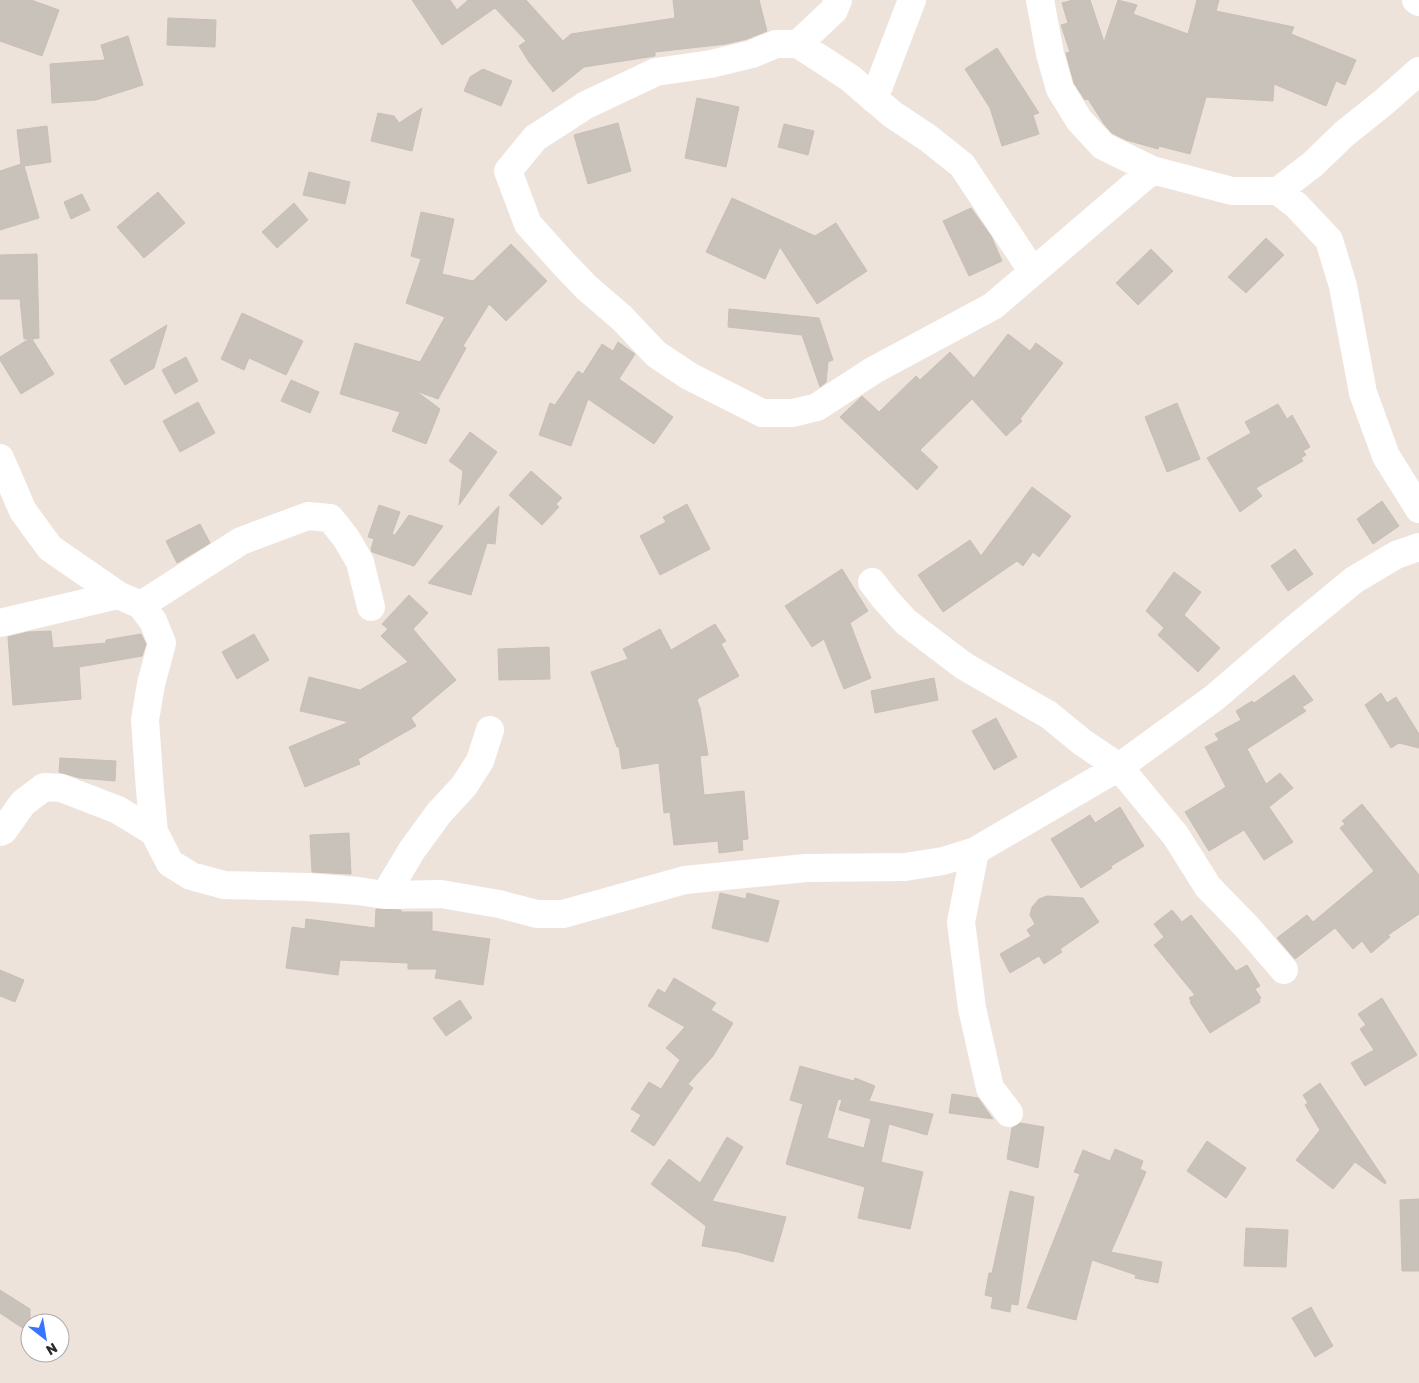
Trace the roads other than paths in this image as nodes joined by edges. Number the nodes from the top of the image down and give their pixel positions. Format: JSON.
{"nodes":[{"id":1,"x":838,"y":0,"type":"edge"},
{"id":2,"x":912,"y":0,"type":"edge"},
{"id":3,"x":1040,"y":0,"type":"edge"},
{"id":4,"x":798,"y":44,"type":"junction"},
{"id":5,"x":1419,"y":71,"type":"edge"},
{"id":6,"x":874,"y":99,"type":"junction"},
{"id":7,"x":1152,"y":170,"type":"junction"},
{"id":8,"x":1278,"y":191,"type":"junction"},
{"id":9,"x":1033,"y":272,"type":"junction"},
{"id":10,"x":0,"y":458,"type":"edge"},
{"id":11,"x":1419,"y":509,"type":"edge"},
{"id":12,"x":1419,"y":547,"type":"edge"},
{"id":13,"x":872,"y":582,"type":"dead end"},
{"id":14,"x":129,"y":600,"type":"junction"},
{"id":15,"x":371,"y":606,"type":"dead end"},
{"id":16,"x":0,"y":623,"type":"edge"},
{"id":17,"x":490,"y":730,"type":"dead end"},
{"id":18,"x":1119,"y":767,"type":"junction"},
{"id":19,"x":0,"y":832,"type":"edge"},
{"id":20,"x":154,"y":832,"type":"junction"},
{"id":21,"x":975,"y":851,"type":"junction"},
{"id":22,"x":385,"y":895,"type":"junction"},
{"id":23,"x":1284,"y":970,"type":"dead end"},
{"id":24,"x":1009,"y":1113,"type":"dead end"}],
"edges":[{"from":1,"to":4,"type":"street"},
{"from":2,"to":6,"type":"street"},
{"from":3,"to":7,"type":"street"},
{"from":4,"to":6,"type":"street"},
{"from":4,"to":9,"type":"street"},
{"from":5,"to":8,"type":"street"},
{"from":6,"to":9,"type":"street"},
{"from":7,"to":8,"type":"street"},
{"from":7,"to":9,"type":"street"},
{"from":8,"to":11,"type":"street"},
{"from":10,"to":14,"type":"street"},
{"from":12,"to":18,"type":"street"},
{"from":13,"to":18,"type":"street"},
{"from":14,"to":15,"type":"street"},
{"from":14,"to":16,"type":"street"},
{"from":14,"to":20,"type":"street"},
{"from":17,"to":22,"type":"street"},
{"from":18,"to":21,"type":"street"},
{"from":18,"to":23,"type":"street"},
{"from":19,"to":20,"type":"street"},
{"from":20,"to":22,"type":"street"},
{"from":21,"to":22,"type":"street"},
{"from":21,"to":24,"type":"street"}]}
